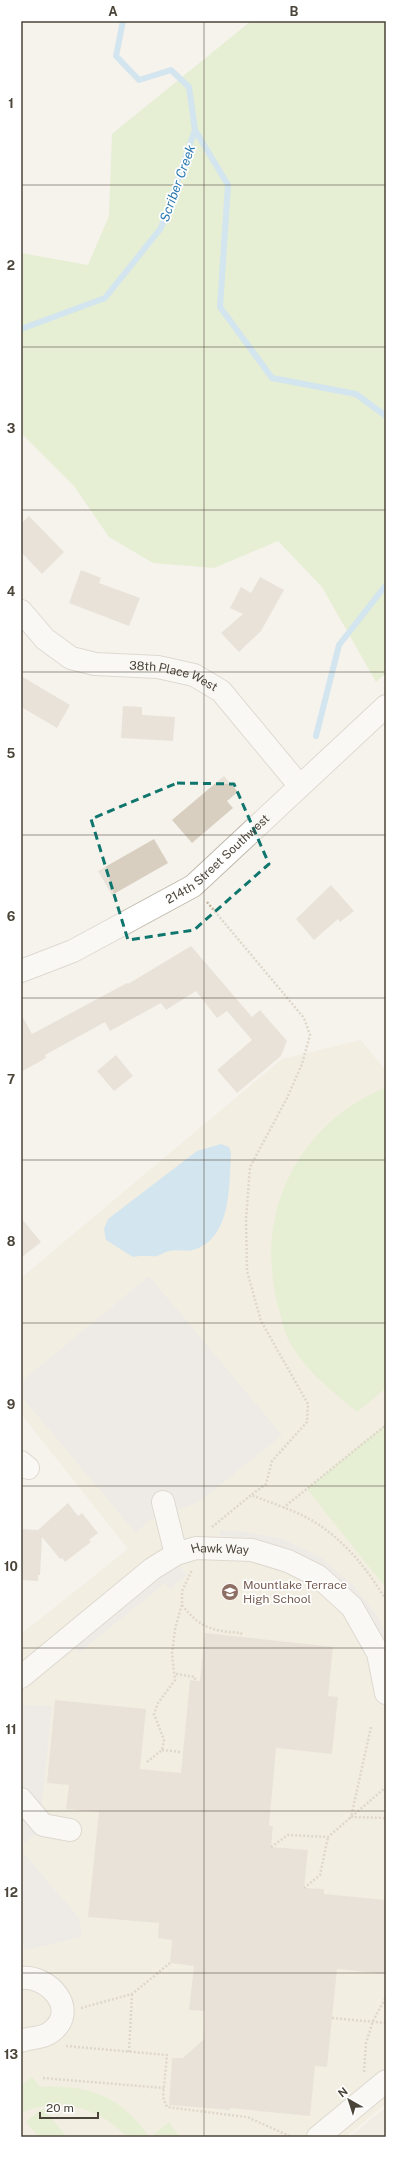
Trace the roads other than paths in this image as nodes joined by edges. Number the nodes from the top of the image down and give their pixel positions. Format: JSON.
{"nodes":[{"id":1,"x":21,"y":612,"type":"edge"},
{"id":2,"x":386,"y":706,"type":"edge"},
{"id":3,"x":300,"y":785,"type":"junction"},
{"id":4,"x":21,"y":971,"type":"edge"},
{"id":5,"x":163,"y":1502,"type":"dead end"},
{"id":6,"x":186,"y":1551,"type":"junction"},
{"id":7,"x":21,"y":1677,"type":"edge"},
{"id":8,"x":386,"y":1693,"type":"edge"},
{"id":9,"x":21,"y":1799,"type":"edge"},
{"id":10,"x":70,"y":1830,"type":"dead end"},
{"id":11,"x":21,"y":1978,"type":"edge"},
{"id":12,"x":21,"y":2041,"type":"edge"},
{"id":13,"x":386,"y":2081,"type":"edge"},
{"id":14,"x":318,"y":2137,"type":"edge"}],
"edges":[{"from":1,"to":3,"type":"street","name":"38th Place West"},
{"from":2,"to":3,"type":"street","name":"214th Street Southwest"},
{"from":3,"to":4,"type":"street","name":"214th Street Southwest"},
{"from":5,"to":6,"type":"street"},
{"from":6,"to":7,"type":"street","name":"Hawk Way"},
{"from":6,"to":8,"type":"street","name":"Hawk Way"},
{"from":9,"to":10,"type":"street"},
{"from":11,"to":12,"type":"street"},
{"from":13,"to":14,"type":"street"}]}
